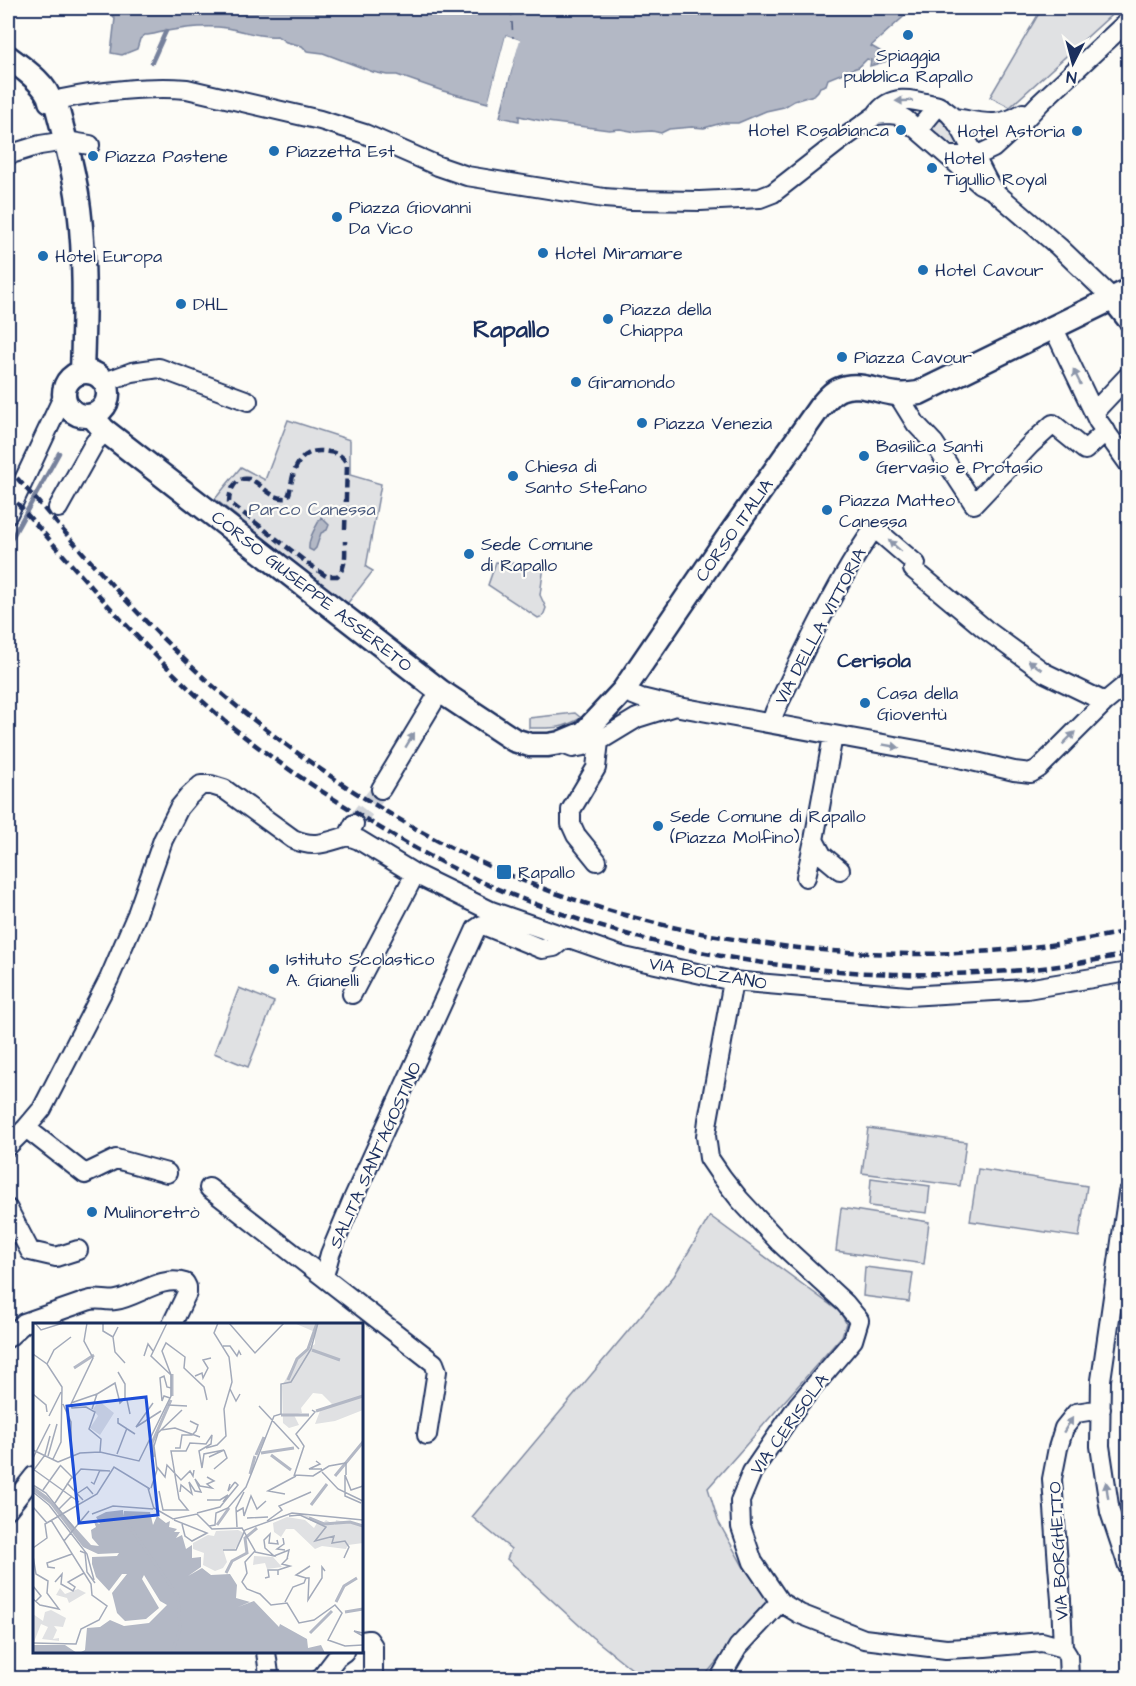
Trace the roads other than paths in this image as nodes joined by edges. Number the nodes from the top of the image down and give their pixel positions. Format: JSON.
{"nodes":[{"id":1,"x":1128,"y":21,"type":"edge"},
{"id":2,"x":8,"y":57,"type":"edge"},
{"id":3,"x":57,"y":94,"type":"junction"},
{"id":4,"x":1040,"y":103,"type":"junction"},
{"id":5,"x":939,"y":106,"type":"junction"},
{"id":6,"x":876,"y":115,"type":"junction"},
{"id":7,"x":954,"y":118,"type":"junction"},
{"id":8,"x":918,"y":130,"type":"junction"},
{"id":9,"x":66,"y":141,"type":"junction"},
{"id":10,"x":90,"y":145,"type":"dead end"},
{"id":11,"x":8,"y":155,"type":"edge"},
{"id":12,"x":950,"y":156,"type":"junction"},
{"id":13,"x":976,"y":156,"type":"junction"},
{"id":14,"x":994,"y":191,"type":"junction"},
{"id":15,"x":1121,"y":295,"type":"edge"},
{"id":16,"x":1128,"y":318,"type":"edge"},
{"id":17,"x":1054,"y":329,"type":"junction"},
{"id":18,"x":82,"y":372,"type":"junction"},
{"id":19,"x":1128,"y":376,"type":"edge"},
{"id":20,"x":898,"y":395,"type":"junction"},
{"id":21,"x":63,"y":397,"type":"junction"},
{"id":22,"x":249,"y":401,"type":"dead end"},
{"id":23,"x":1094,"y":412,"type":"junction"},
{"id":24,"x":104,"y":414,"type":"junction"},
{"id":25,"x":1106,"y":431,"type":"junction"},
{"id":26,"x":1128,"y":463,"type":"edge"},
{"id":27,"x":58,"y":508,"type":"dead end"},
{"id":28,"x":8,"y":514,"type":"edge"},
{"id":29,"x":1128,"y":683,"type":"edge"},
{"id":30,"x":440,"y":691,"type":"junction"},
{"id":31,"x":623,"y":691,"type":"junction"},
{"id":32,"x":1105,"y":702,"type":"junction"},
{"id":33,"x":674,"y":706,"type":"junction"},
{"id":34,"x":632,"y":720,"type":"junction"},
{"id":35,"x":771,"y":723,"type":"junction"},
{"id":36,"x":600,"y":724,"type":"junction"},
{"id":37,"x":833,"y":736,"type":"junction"},
{"id":38,"x":560,"y":743,"type":"joint"},
{"id":39,"x":381,"y":789,"type":"tunnel mouth"},
{"id":40,"x":814,"y":840,"type":"junction"},
{"id":41,"x":597,"y":861,"type":"dead end"},
{"id":42,"x":840,"y":870,"type":"dead end"},
{"id":43,"x":415,"y":874,"type":"junction"},
{"id":44,"x":806,"y":877,"type":"dead end"},
{"id":45,"x":565,"y":938,"type":"junction"},
{"id":46,"x":1128,"y":972,"type":"edge"},
{"id":47,"x":733,"y":981,"type":"junction"},
{"id":48,"x":352,"y":994,"type":"dead end"},
{"id":49,"x":26,"y":1128,"type":"junction"},
{"id":50,"x":8,"y":1146,"type":"edge"},
{"id":51,"x":166,"y":1173,"type":"dead end"},
{"id":52,"x":209,"y":1188,"type":"dead end"},
{"id":53,"x":1128,"y":1193,"type":"edge"},
{"id":54,"x":8,"y":1209,"type":"edge"},
{"id":55,"x":78,"y":1250,"type":"dead end"},
{"id":56,"x":324,"y":1276,"type":"junction"},
{"id":57,"x":172,"y":1323,"type":"edge"},
{"id":58,"x":8,"y":1338,"type":"edge"},
{"id":59,"x":1101,"y":1409,"type":"junction"},
{"id":60,"x":427,"y":1435,"type":"dead end"},
{"id":61,"x":33,"y":1477,"type":"edge"},
{"id":62,"x":8,"y":1509,"type":"edge"},
{"id":63,"x":1128,"y":1566,"type":"edge"},
{"id":64,"x":780,"y":1602,"type":"junction"},
{"id":65,"x":363,"y":1641,"type":"edge"},
{"id":66,"x":1063,"y":1648,"type":"junction"},
{"id":67,"x":266,"y":1653,"type":"edge"},
{"id":68,"x":343,"y":1653,"type":"edge"},
{"id":69,"x":271,"y":1678,"type":"edge"},
{"id":70,"x":321,"y":1678,"type":"edge"},
{"id":71,"x":373,"y":1678,"type":"edge"},
{"id":72,"x":720,"y":1678,"type":"edge"},
{"id":73,"x":1069,"y":1678,"type":"edge"}],
"edges":[{"from":1,"to":4,"type":"street"},
{"from":2,"to":3,"type":"main road"},
{"from":3,"to":6,"type":"street"},
{"from":3,"to":9,"type":"main road"},
{"from":4,"to":7,"type":"street"},
{"from":4,"to":13,"type":"street"},
{"from":5,"to":6,"type":"street","one_way":true},
{"from":5,"to":7,"type":"street"},
{"from":5,"to":8,"type":"street"},
{"from":6,"to":8,"type":"street"},
{"from":7,"to":13,"type":"street"},
{"from":8,"to":12,"type":"street"},
{"from":9,"to":10,"type":"street"},
{"from":9,"to":11,"type":"street"},
{"from":9,"to":18,"type":"main road"},
{"from":12,"to":13,"type":"street"},
{"from":12,"to":14,"type":"street"},
{"from":13,"to":14,"type":"street"},
{"from":14,"to":15,"type":"street"},
{"from":15,"to":16,"type":"main road"},
{"from":15,"to":17,"type":"main road"},
{"from":17,"to":20,"type":"main road"},
{"from":23,"to":17,"type":"street","one_way":true},
{"from":18,"to":21,"type":"main road"},
{"from":18,"to":24,"type":"main road"},
{"from":19,"to":23,"type":"street"},
{"from":20,"to":25,"type":"street"},
{"from":20,"to":31,"type":"main road","name":"CORSO ITALIA"},
{"from":21,"to":24,"type":"main road"},
{"from":21,"to":28,"type":"street"},
{"from":22,"to":24,"type":"street"},
{"from":23,"to":25,"type":"street"},
{"from":24,"to":27,"type":"street"},
{"from":24,"to":30,"type":"main road","name":"CORSO GIUSEPPE ASSERETO"},
{"from":25,"to":26,"type":"street"},
{"from":29,"to":32,"type":"street"},
{"from":30,"to":38,"type":"main road","name":"CORSO GIUSEPPE ASSERETO"},
{"from":39,"to":30,"type":"street","one_way":true},
{"from":31,"to":33,"type":"street"},
{"from":31,"to":36,"type":"main road","name":"CORSO ITALIA"},
{"from":32,"to":35,"type":"street","name":"VIA DELLA VITTORIA","one_way":true},
{"from":37,"to":32,"type":"street","one_way":true},
{"from":33,"to":34,"type":"street"},
{"from":33,"to":35,"type":"street"},
{"from":34,"to":36,"type":"street"},
{"from":34,"to":36,"type":"street"},
{"from":35,"to":37,"type":"street"},
{"from":36,"to":38,"type":"main road","name":"CORSO ITALIA"},
{"from":36,"to":41,"type":"street"},
{"from":37,"to":40,"type":"street"},
{"from":40,"to":42,"type":"street"},
{"from":40,"to":44,"type":"street"},
{"from":43,"to":45,"type":"street","name":"VIA BOLZANO"},
{"from":43,"to":48,"type":"street"},
{"from":43,"to":49,"type":"street","name":"VIA BOLZANO"},
{"from":45,"to":47,"type":"street","name":"VIA BOLZANO"},
{"from":45,"to":56,"type":"street","name":"SALITA SANT'AGOSTINO"},
{"from":46,"to":47,"type":"street","name":"VIA BOLZANO"},
{"from":47,"to":64,"type":"street","name":"VIA CERISOLA"},
{"from":49,"to":50,"type":"street"},
{"from":49,"to":51,"type":"street"},
{"from":52,"to":56,"type":"street"},
{"from":53,"to":59,"type":"street"},
{"from":54,"to":55,"type":"street"},
{"from":56,"to":60,"type":"street"},
{"from":57,"to":58,"type":"street"},
{"from":63,"to":59,"type":"street","one_way":true},
{"from":66,"to":59,"type":"street","name":"VIA BORGHETTO","one_way":true},
{"from":61,"to":62,"type":"street"},
{"from":64,"to":66,"type":"street","name":"VIA CERISOLA"},
{"from":64,"to":72,"type":"street"},
{"from":65,"to":71,"type":"street"},
{"from":66,"to":73,"type":"street"},
{"from":67,"to":69,"type":"street"},
{"from":68,"to":70,"type":"street"}]}
